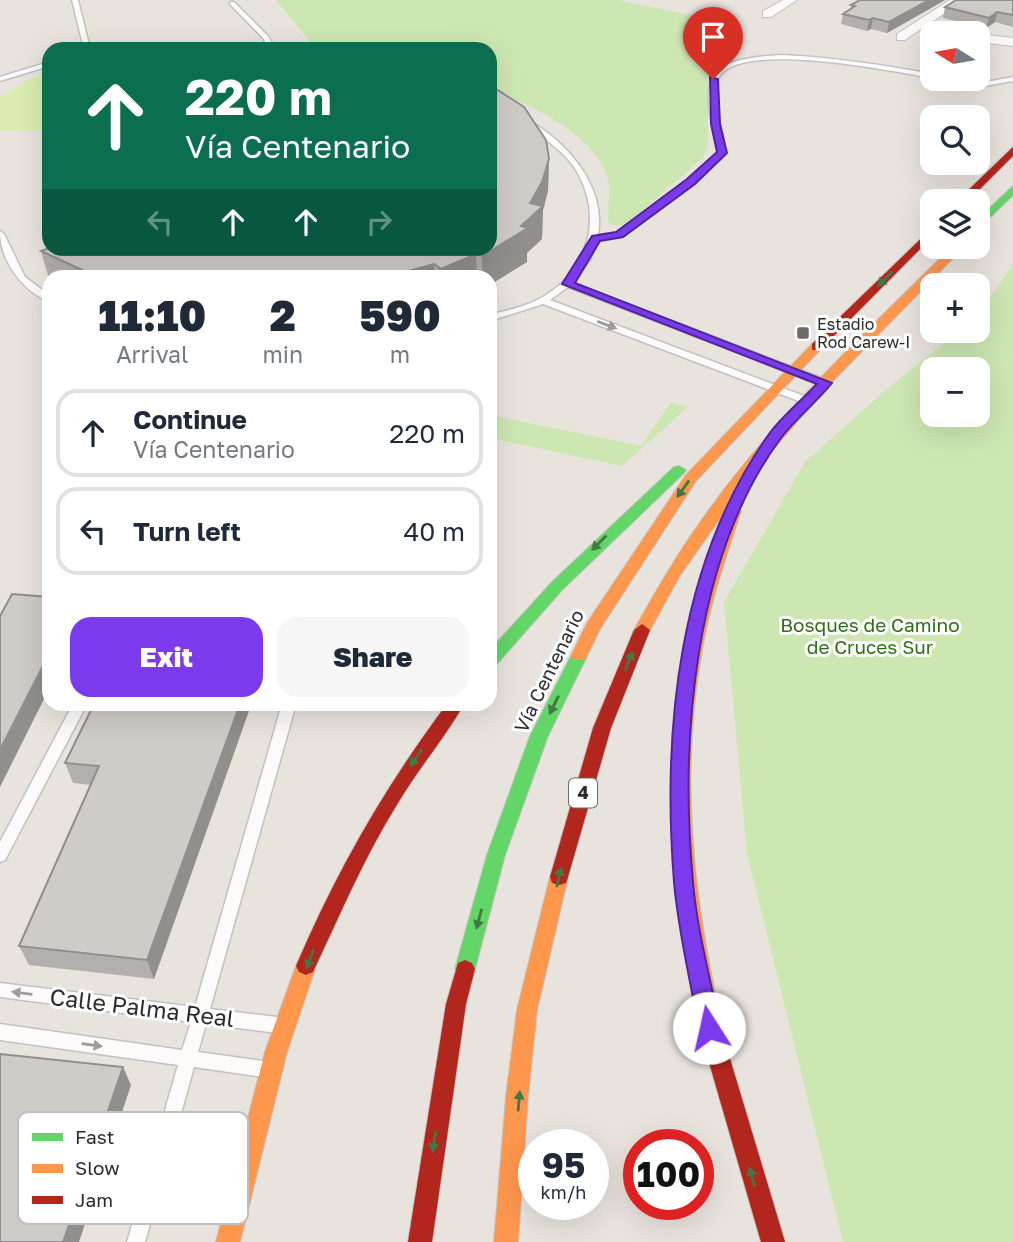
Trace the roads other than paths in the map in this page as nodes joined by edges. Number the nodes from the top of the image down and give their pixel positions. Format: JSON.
{"nodes":[{"id":1,"x":75,"y":0,"type":"edge"},
{"id":2,"x":768,"y":0,"type":"edge"},
{"id":3,"x":958,"y":0,"type":"edge"},
{"id":4,"x":787,"y":2,"type":"edge"},
{"id":5,"x":232,"y":3,"type":"dead end"},
{"id":6,"x":767,"y":14,"type":"dead end"},
{"id":7,"x":919,"y":25,"type":"joint"},
{"id":8,"x":901,"y":37,"type":"dead end"},
{"id":9,"x":990,"y":39,"type":"edge"},
{"id":10,"x":85,"y":42,"type":"edge"},
{"id":11,"x":268,"y":42,"type":"edge"},
{"id":12,"x":1013,"y":42,"type":"edge"},
{"id":13,"x":42,"y":66,"type":"edge"},
{"id":14,"x":920,"y":74,"type":"edge"},
{"id":15,"x":0,"y":79,"type":"edge"},
{"id":16,"x":1013,"y":79,"type":"edge"},
{"id":17,"x":990,"y":83,"type":"edge"},
{"id":18,"x":522,"y":117,"type":"edge"},
{"id":19,"x":1013,"y":150,"type":"edge"},
{"id":20,"x":974,"y":189,"type":"edge"},
{"id":21,"x":1013,"y":189,"type":"edge"},
{"id":22,"x":990,"y":213,"type":"edge"},
{"id":23,"x":0,"y":234,"type":"edge"},
{"id":24,"x":596,"y":238,"type":"junction"},
{"id":25,"x":920,"y":243,"type":"edge"},
{"id":26,"x":946,"y":259,"type":"edge"},
{"id":27,"x":568,"y":284,"type":"junction"},
{"id":28,"x":42,"y":294,"type":"edge"},
{"id":29,"x":543,"y":301,"type":"junction"},
{"id":30,"x":497,"y":316,"type":"edge"},
{"id":31,"x":793,"y":370,"type":"junction"},
{"id":32,"x":825,"y":383,"type":"junction"},
{"id":33,"x":775,"y":388,"type":"junction"},
{"id":34,"x":808,"y":401,"type":"junction"},
{"id":35,"x":744,"y":419,"type":"junction"},
{"id":36,"x":776,"y":435,"type":"junction"},
{"id":37,"x":497,"y":653,"type":"edge"},
{"id":38,"x":76,"y":711,"type":"edge"},
{"id":39,"x":287,"y":711,"type":"edge"},
{"id":40,"x":451,"y":711,"type":"edge"},
{"id":41,"x":0,"y":856,"type":"edge"},
{"id":42,"x":0,"y":990,"type":"edge"},
{"id":43,"x":201,"y":1015,"type":"junction"},
{"id":44,"x":284,"y":1026,"type":"junction"},
{"id":45,"x":0,"y":1032,"type":"edge"},
{"id":46,"x":188,"y":1058,"type":"junction"},
{"id":47,"x":273,"y":1070,"type":"junction"},
{"id":48,"x":173,"y":1112,"type":"edge"},
{"id":49,"x":248,"y":1166,"type":"edge"},
{"id":50,"x":141,"y":1224,"type":"edge"},
{"id":51,"x":233,"y":1224,"type":"edge"},
{"id":52,"x":136,"y":1242,"type":"edge"},
{"id":53,"x":228,"y":1242,"type":"edge"},
{"id":54,"x":420,"y":1242,"type":"edge"},
{"id":55,"x":506,"y":1242,"type":"edge"},
{"id":56,"x":773,"y":1242,"type":"edge"}],
"edges":[{"from":1,"to":10,"type":"lane"},
{"from":2,"to":4,"type":"street"},
{"from":3,"to":7,"type":"street"},
{"from":4,"to":6,"type":"street"},
{"from":5,"to":11,"type":"lane"},
{"from":7,"to":8,"type":"street"},
{"from":9,"to":12,"type":"street"},
{"from":13,"to":15,"type":"lane"},
{"from":14,"to":24,"type":"lane"},
{"from":16,"to":17,"type":"lane"},
{"from":18,"to":24,"type":"lane"},
{"from":19,"to":20,"type":"highway"},
{"from":21,"to":22,"type":"highway"},
{"from":23,"to":28,"type":"lane"},
{"from":24,"to":27,"type":"lane"},
{"from":25,"to":31,"type":"highway","name":"Vía Centenario","one_way":true},
{"from":26,"to":32,"type":"highway","number":"4"},
{"from":27,"to":29,"type":"lane"},
{"from":27,"to":31,"type":"lane"},
{"from":29,"to":30,"type":"lane"},
{"from":29,"to":33,"type":"lane","one_way":true},
{"from":31,"to":32,"type":"lane"},
{"from":31,"to":33,"type":"highway","name":"Vía Centenario"},
{"from":32,"to":34,"type":"highway","number":"4"},
{"from":33,"to":34,"type":"lane"},
{"from":33,"to":35,"type":"highway","name":"Vía Centenario"},
{"from":34,"to":36,"type":"highway","number":"4"},
{"from":35,"to":37,"type":"highway","one_way":true},
{"from":35,"to":54,"type":"highway","name":"Vía Centenario","one_way":true},
{"from":55,"to":36,"type":"highway","number":"4","one_way":true},
{"from":56,"to":36,"type":"highway","one_way":true},
{"from":38,"to":41,"type":"lane"},
{"from":39,"to":43,"type":"lane"},
{"from":40,"to":44,"type":"highway","one_way":true},
{"from":43,"to":42,"type":"lane","name":"Calle Palma Real","one_way":true},
{"from":43,"to":44,"type":"lane","name":"Calle Palma Real"},
{"from":43,"to":46,"type":"lane"},
{"from":44,"to":47,"type":"highway"},
{"from":45,"to":46,"type":"lane","name":"Calle Palma Real","one_way":true},
{"from":46,"to":47,"type":"lane","name":"Calle Palma Real"},
{"from":46,"to":48,"type":"lane"},
{"from":47,"to":49,"type":"highway"},
{"from":50,"to":52,"type":"lane"},
{"from":51,"to":53,"type":"highway"}]}
